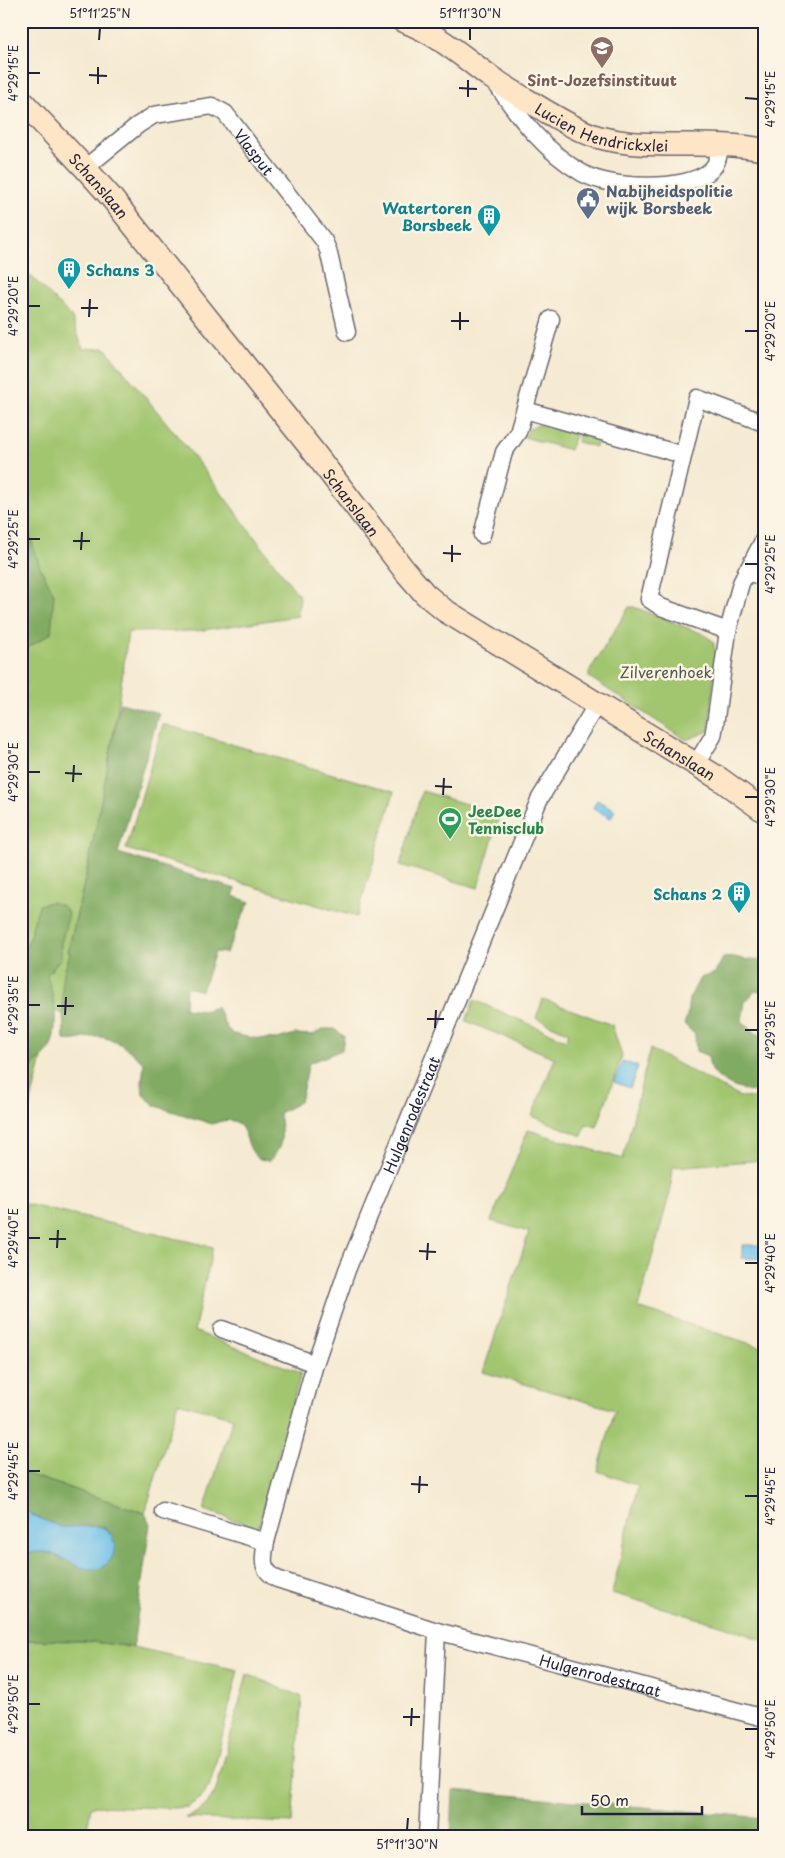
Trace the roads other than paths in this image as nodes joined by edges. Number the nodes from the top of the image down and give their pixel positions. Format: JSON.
{"nodes":[{"id":1,"x":403,"y":21,"type":"edge"},
{"id":2,"x":493,"y":79,"type":"junction"},
{"id":3,"x":21,"y":100,"type":"edge"},
{"id":4,"x":720,"y":145,"type":"junction"},
{"id":5,"x":764,"y":150,"type":"edge"},
{"id":6,"x":85,"y":168,"type":"junction"},
{"id":7,"x":551,"y":319,"type":"dead end"},
{"id":8,"x":347,"y":332,"type":"dead end"},
{"id":9,"x":525,"y":410,"type":"junction"},
{"id":10,"x":764,"y":423,"type":"edge"},
{"id":11,"x":683,"y":456,"type":"junction"},
{"id":12,"x":482,"y":535,"type":"dead end"},
{"id":13,"x":764,"y":539,"type":"edge"},
{"id":14,"x":746,"y":571,"type":"junction"},
{"id":15,"x":764,"y":578,"type":"edge"},
{"id":16,"x":728,"y":630,"type":"junction"},
{"id":17,"x":597,"y":704,"type":"junction"},
{"id":18,"x":696,"y":764,"type":"junction"},
{"id":19,"x":764,"y":810,"type":"edge"},
{"id":20,"x":222,"y":1329,"type":"dead end"},
{"id":21,"x":315,"y":1364,"type":"junction"},
{"id":22,"x":163,"y":1511,"type":"dead end"},
{"id":23,"x":266,"y":1542,"type":"junction"},
{"id":24,"x":437,"y":1631,"type":"junction"},
{"id":25,"x":764,"y":1718,"type":"edge"},
{"id":26,"x":427,"y":1837,"type":"edge"}],
"edges":[{"from":1,"to":2,"type":"street","name":"Lucien Hendrickxlei"},
{"from":2,"to":4,"type":"street","name":"Lucien Hendrickxlei"},
{"from":2,"to":4,"type":"street","name":"Lucien Hendrickxlei"},
{"from":3,"to":6,"type":"street","name":"Schanslaan"},
{"from":4,"to":5,"type":"street","name":"Lucien Hendrickxlei"},
{"from":6,"to":8,"type":"street","name":"Vlasput"},
{"from":6,"to":17,"type":"street","name":"Schanslaan"},
{"from":7,"to":9,"type":"street"},
{"from":9,"to":11,"type":"street"},
{"from":9,"to":12,"type":"street"},
{"from":10,"to":11,"type":"street"},
{"from":11,"to":16,"type":"street"},
{"from":13,"to":14,"type":"street"},
{"from":14,"to":15,"type":"street"},
{"from":14,"to":16,"type":"street"},
{"from":16,"to":18,"type":"street"},
{"from":17,"to":18,"type":"street","name":"Schanslaan"},
{"from":17,"to":21,"type":"street","name":"Hulgenrodestraat"},
{"from":18,"to":19,"type":"street","name":"Schanslaan"},
{"from":20,"to":21,"type":"street"},
{"from":21,"to":23,"type":"street","name":"Hulgenrodestraat"},
{"from":22,"to":23,"type":"street"},
{"from":23,"to":24,"type":"street","name":"Hulgenrodestraat"},
{"from":24,"to":25,"type":"street","name":"Hulgenrodestraat"},
{"from":24,"to":26,"type":"street"}]}
